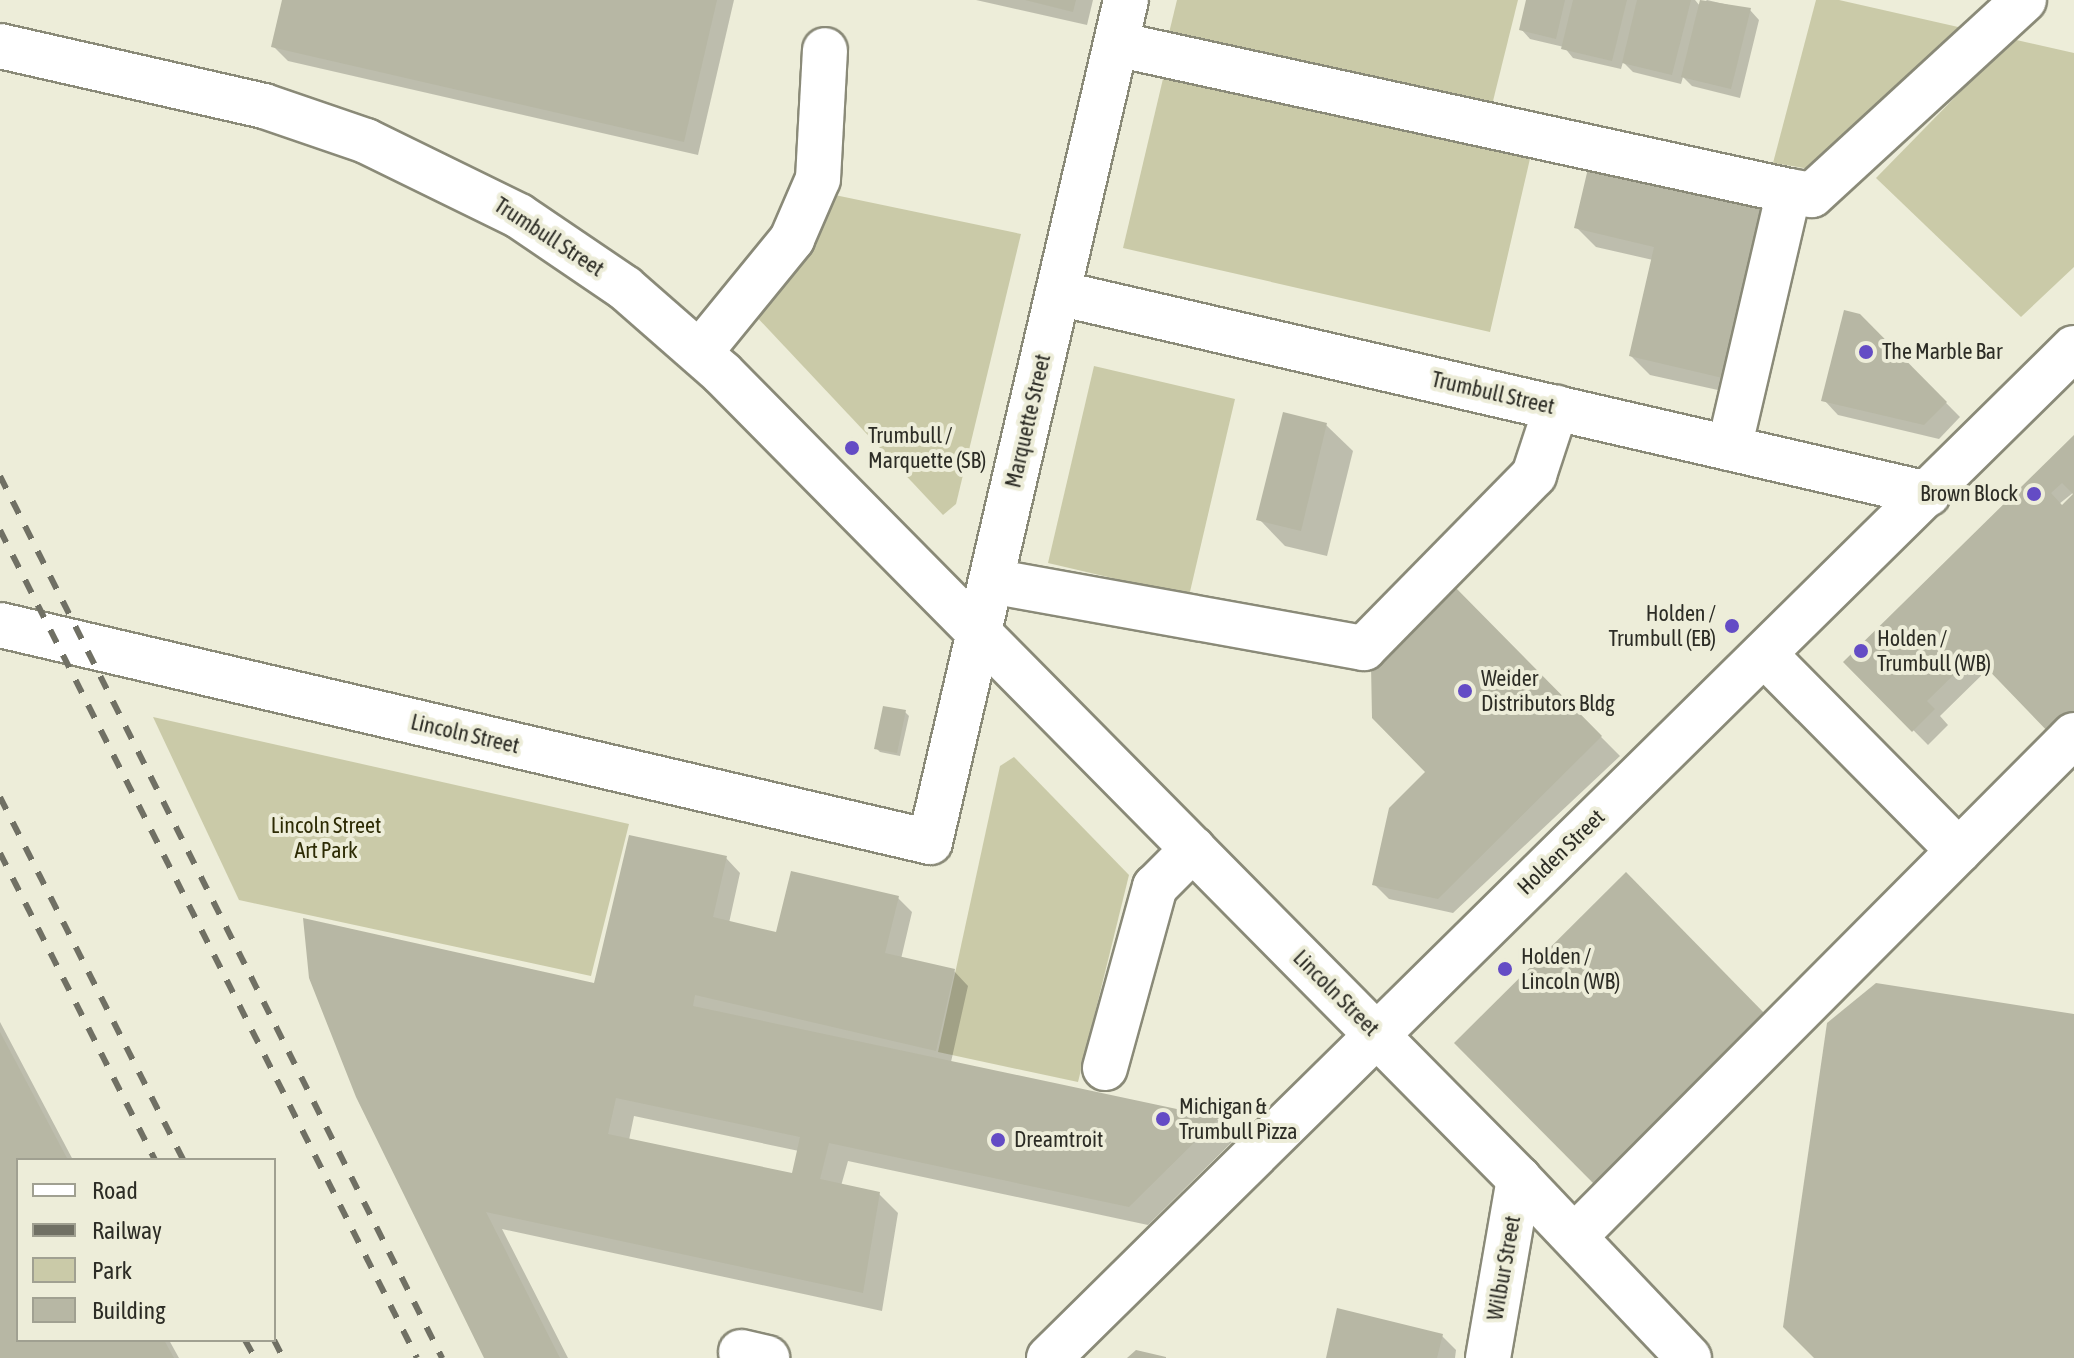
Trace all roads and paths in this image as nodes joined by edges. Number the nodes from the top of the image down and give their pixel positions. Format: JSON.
{"nodes":[{"id":1,"x":1126,"y":0,"type":"edge"},
{"id":2,"x":2024,"y":0,"type":"edge"},
{"id":3,"x":1116,"y":44,"type":"junction"},
{"id":4,"x":0,"y":46,"type":"edge"},
{"id":5,"x":825,"y":50,"type":"dead end"},
{"id":6,"x":1789,"y":191,"type":"junction"},
{"id":7,"x":1058,"y":293,"type":"junction"},
{"id":8,"x":2074,"y":348,"type":"edge"},
{"id":9,"x":700,"y":352,"type":"junction"},
{"id":10,"x":1556,"y":408,"type":"junction"},
{"id":11,"x":1729,"y":448,"type":"junction"},
{"id":12,"x":1928,"y":494,"type":"junction"},
{"id":13,"x":991,"y":581,"type":"junction"},
{"id":14,"x":0,"y":625,"type":"edge"},
{"id":15,"x":979,"y":632,"type":"junction"},
{"id":16,"x":1764,"y":654,"type":"junction"},
{"id":17,"x":2074,"y":735,"type":"edge"},
{"id":18,"x":930,"y":842,"type":"joint"},
{"id":19,"x":1193,"y":849,"type":"junction"},
{"id":20,"x":1959,"y":851,"type":"junction"},
{"id":21,"x":1376,"y":1034,"type":"junction"},
{"id":22,"x":1105,"y":1068,"type":"dead end"},
{"id":23,"x":1519,"y":1179,"type":"junction"},
{"id":24,"x":1575,"y":1236,"type":"junction"},
{"id":25,"x":1049,"y":1358,"type":"edge"},
{"id":26,"x":1488,"y":1358,"type":"edge"},
{"id":27,"x":1689,"y":1358,"type":"edge"}],
"edges":[{"from":1,"to":3,"type":"street","name":"Marquette Street"},
{"from":2,"to":6,"type":"street"},
{"from":3,"to":6,"type":"street"},
{"from":3,"to":7,"type":"street","name":"Marquette Street"},
{"from":4,"to":9,"type":"street","name":"Trumbull Street"},
{"from":5,"to":9,"type":"street"},
{"from":6,"to":11,"type":"street"},
{"from":7,"to":10,"type":"street","name":"Trumbull Street"},
{"from":7,"to":13,"type":"street","name":"Marquette Street"},
{"from":8,"to":12,"type":"street","name":"Holden Street"},
{"from":9,"to":15,"type":"street","name":"Trumbull Street"},
{"from":10,"to":11,"type":"street","name":"Trumbull Street"},
{"from":10,"to":13,"type":"street"},
{"from":11,"to":12,"type":"street","name":"Trumbull Street"},
{"from":12,"to":16,"type":"street","name":"Holden Street"},
{"from":13,"to":15,"type":"street","name":"Marquette Street"},
{"from":14,"to":18,"type":"street","name":"Lincoln Street"},
{"from":15,"to":18,"type":"street","name":"Marquette Street"},
{"from":15,"to":19,"type":"street","name":"Lincoln Street"},
{"from":16,"to":20,"type":"street"},
{"from":16,"to":21,"type":"street","name":"Holden Street"},
{"from":17,"to":20,"type":"street"},
{"from":19,"to":21,"type":"street","name":"Lincoln Street"},
{"from":19,"to":22,"type":"street"},
{"from":20,"to":24,"type":"street"},
{"from":21,"to":23,"type":"street","name":"Lincoln Street"},
{"from":21,"to":25,"type":"street","name":"Holden Street"},
{"from":23,"to":24,"type":"street","name":"Lincoln Street"},
{"from":23,"to":26,"type":"street","name":"Wilbur Street"},
{"from":24,"to":27,"type":"street","name":"Lincoln Street"}]}
